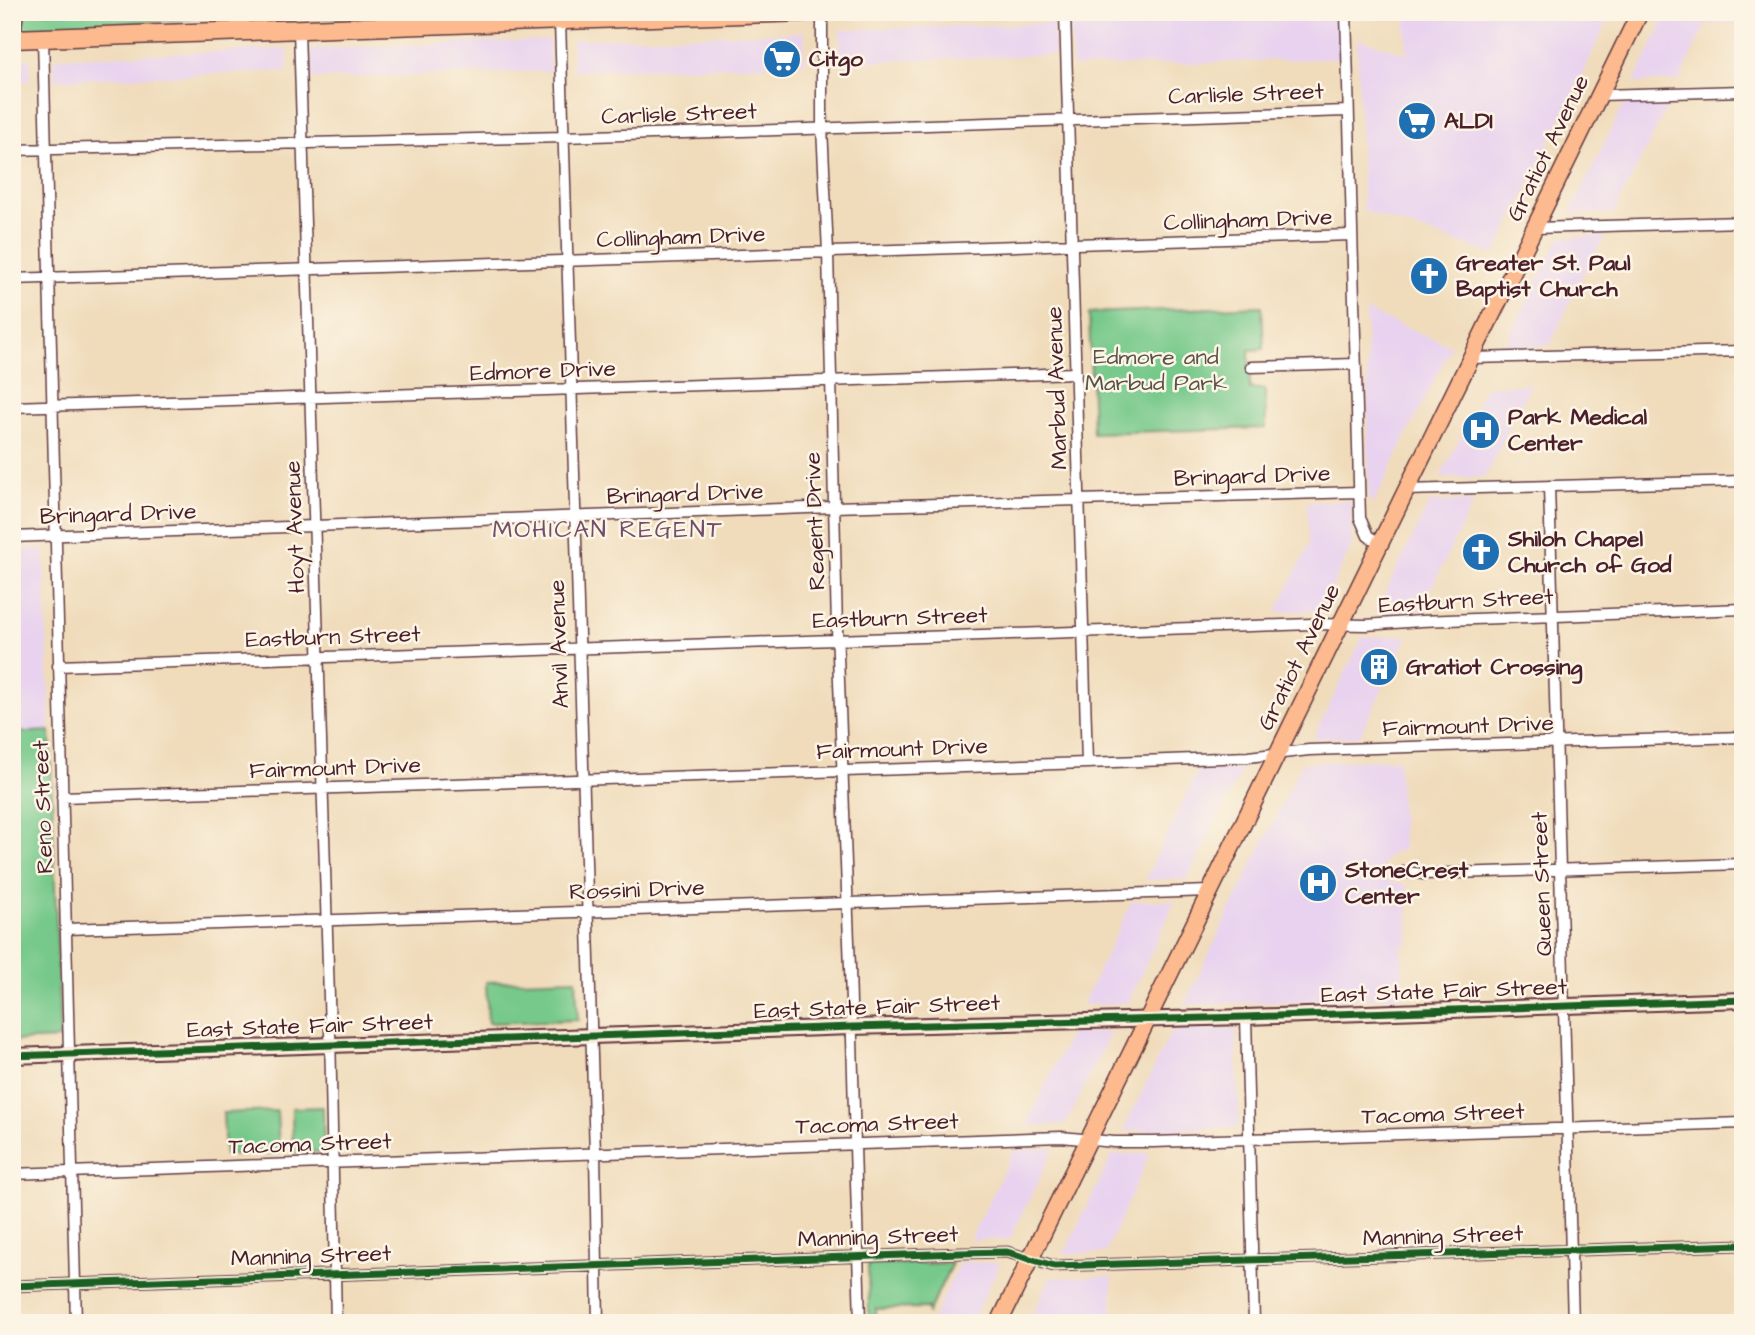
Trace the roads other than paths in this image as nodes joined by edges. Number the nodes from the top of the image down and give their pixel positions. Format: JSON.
{"nodes":[{"id":1,"x":14,"y":12,"type":"edge"},
{"id":2,"x":241,"y":12,"type":"edge"},
{"id":3,"x":803,"y":12,"type":"edge"},
{"id":4,"x":822,"y":12,"type":"edge"},
{"id":5,"x":1065,"y":12,"type":"edge"},
{"id":6,"x":1346,"y":12,"type":"edge"},
{"id":7,"x":1640,"y":12,"type":"edge"},
{"id":8,"x":755,"y":13,"type":"edge"},
{"id":9,"x":687,"y":14,"type":"edge"},
{"id":10,"x":560,"y":20,"type":"junction"},
{"id":11,"x":297,"y":21,"type":"edge"},
{"id":12,"x":12,"y":28,"type":"edge"},
{"id":13,"x":239,"y":32,"type":"junction"},
{"id":14,"x":43,"y":38,"type":"junction"},
{"id":15,"x":12,"y":39,"type":"edge"},
{"id":16,"x":1743,"y":92,"type":"edge"},
{"id":17,"x":1600,"y":95,"type":"junction"},
{"id":18,"x":1347,"y":111,"type":"junction"},
{"id":19,"x":1068,"y":119,"type":"junction"},
{"id":20,"x":822,"y":128,"type":"junction"},
{"id":21,"x":564,"y":137,"type":"junction"},
{"id":22,"x":302,"y":143,"type":"junction"},
{"id":23,"x":44,"y":148,"type":"junction"},
{"id":24,"x":12,"y":149,"type":"edge"},
{"id":25,"x":1743,"y":222,"type":"edge"},
{"id":26,"x":1535,"y":228,"type":"junction"},
{"id":27,"x":1351,"y":235,"type":"junction"},
{"id":28,"x":1072,"y":244,"type":"junction"},
{"id":29,"x":828,"y":252,"type":"junction"},
{"id":30,"x":567,"y":261,"type":"junction"},
{"id":31,"x":306,"y":269,"type":"junction"},
{"id":32,"x":47,"y":277,"type":"junction"},
{"id":33,"x":12,"y":279,"type":"edge"},
{"id":34,"x":1743,"y":351,"type":"edge"},
{"id":35,"x":1471,"y":358,"type":"junction"},
{"id":36,"x":1355,"y":364,"type":"junction"},
{"id":37,"x":1251,"y":367,"type":"dead end"},
{"id":38,"x":1076,"y":373,"type":"junction"},
{"id":39,"x":830,"y":381,"type":"junction"},
{"id":40,"x":571,"y":389,"type":"junction"},
{"id":41,"x":310,"y":398,"type":"junction"},
{"id":42,"x":51,"y":406,"type":"junction"},
{"id":43,"x":12,"y":407,"type":"edge"},
{"id":44,"x":1743,"y":481,"type":"edge"},
{"id":45,"x":1549,"y":486,"type":"junction"},
{"id":46,"x":1405,"y":491,"type":"junction"},
{"id":47,"x":1359,"y":492,"type":"junction"},
{"id":48,"x":1080,"y":500,"type":"junction"},
{"id":49,"x":834,"y":507,"type":"junction"},
{"id":50,"x":575,"y":517,"type":"junction"},
{"id":51,"x":314,"y":527,"type":"junction"},
{"id":52,"x":54,"y":536,"type":"junction"},
{"id":53,"x":12,"y":537,"type":"edge"},
{"id":54,"x":1380,"y":543,"type":"junction"},
{"id":55,"x":1743,"y":610,"type":"edge"},
{"id":56,"x":1552,"y":617,"type":"junction"},
{"id":57,"x":1340,"y":625,"type":"junction"},
{"id":58,"x":1083,"y":631,"type":"junction"},
{"id":59,"x":838,"y":639,"type":"junction"},
{"id":60,"x":579,"y":648,"type":"junction"},
{"id":61,"x":318,"y":657,"type":"junction"},
{"id":62,"x":58,"y":666,"type":"junction"},
{"id":63,"x":1743,"y":737,"type":"edge"},
{"id":64,"x":1557,"y":743,"type":"junction"},
{"id":65,"x":1276,"y":754,"type":"junction"},
{"id":66,"x":1087,"y":763,"type":"junction"},
{"id":67,"x":842,"y":770,"type":"junction"},
{"id":68,"x":583,"y":779,"type":"junction"},
{"id":69,"x":322,"y":788,"type":"junction"},
{"id":70,"x":62,"y":797,"type":"junction"},
{"id":71,"x":1743,"y":864,"type":"edge"},
{"id":72,"x":1560,"y":870,"type":"junction"},
{"id":73,"x":1403,"y":872,"type":"dead end"},
{"id":74,"x":1210,"y":891,"type":"junction"},
{"id":75,"x":848,"y":902,"type":"junction"},
{"id":76,"x":586,"y":911,"type":"junction"},
{"id":77,"x":326,"y":920,"type":"junction"},
{"id":78,"x":66,"y":929,"type":"junction"},
{"id":79,"x":1743,"y":1000,"type":"edge"},
{"id":80,"x":1564,"y":1006,"type":"junction"},
{"id":81,"x":1246,"y":1017,"type":"junction"},
{"id":82,"x":1147,"y":1019,"type":"junction"},
{"id":83,"x":852,"y":1027,"type":"junction"},
{"id":84,"x":590,"y":1036,"type":"junction"},
{"id":85,"x":330,"y":1044,"type":"junction"},
{"id":86,"x":70,"y":1054,"type":"junction"},
{"id":87,"x":12,"y":1056,"type":"edge"},
{"id":88,"x":1743,"y":1124,"type":"edge"},
{"id":89,"x":1568,"y":1129,"type":"junction"},
{"id":90,"x":1249,"y":1139,"type":"junction"},
{"id":91,"x":1088,"y":1141,"type":"junction"},
{"id":92,"x":855,"y":1144,"type":"junction"},
{"id":93,"x":595,"y":1153,"type":"junction"},
{"id":94,"x":333,"y":1163,"type":"junction"},
{"id":95,"x":73,"y":1172,"type":"junction"},
{"id":96,"x":12,"y":1174,"type":"edge"},
{"id":97,"x":1743,"y":1245,"type":"edge"},
{"id":98,"x":1571,"y":1251,"type":"junction"},
{"id":99,"x":859,"y":1256,"type":"junction"},
{"id":100,"x":1030,"y":1259,"type":"junction"},
{"id":101,"x":1253,"y":1261,"type":"junction"},
{"id":102,"x":597,"y":1266,"type":"junction"},
{"id":103,"x":336,"y":1275,"type":"junction"},
{"id":104,"x":76,"y":1284,"type":"junction"},
{"id":105,"x":12,"y":1286,"type":"edge"},
{"id":106,"x":76,"y":1323,"type":"edge"},
{"id":107,"x":336,"y":1323,"type":"edge"},
{"id":108,"x":597,"y":1323,"type":"edge"},
{"id":109,"x":860,"y":1323,"type":"edge"},
{"id":110,"x":999,"y":1323,"type":"edge"},
{"id":111,"x":1254,"y":1323,"type":"edge"},
{"id":112,"x":1573,"y":1323,"type":"edge"}],
"edges":[{"from":1,"to":12,"type":"highway"},
{"from":2,"to":13,"type":"highway"},
{"from":3,"to":8,"type":"highway"},
{"from":4,"to":20,"type":"street","name":"Regent Drive"},
{"from":5,"to":19,"type":"street","name":"Marbud Avenue"},
{"from":6,"to":18,"type":"street"},
{"from":7,"to":17,"type":"main road","name":"Gratiot Avenue"},
{"from":8,"to":9,"type":"highway"},
{"from":9,"to":10,"type":"highway"},
{"from":10,"to":11,"type":"highway"},
{"from":10,"to":21,"type":"street","name":"Anvil Avenue"},
{"from":11,"to":13,"type":"highway"},
{"from":11,"to":22,"type":"street","name":"Hoyt Avenue"},
{"from":13,"to":14,"type":"highway"},
{"from":14,"to":15,"type":"highway"},
{"from":14,"to":23,"type":"street","name":"Reno Street"},
{"from":16,"to":17,"type":"street"},
{"from":17,"to":26,"type":"main road","name":"Gratiot Avenue"},
{"from":18,"to":19,"type":"street","name":"Carlisle Street"},
{"from":18,"to":27,"type":"street"},
{"from":19,"to":20,"type":"street","name":"Carlisle Street"},
{"from":19,"to":28,"type":"street","name":"Marbud Avenue"},
{"from":20,"to":21,"type":"street","name":"Carlisle Street"},
{"from":20,"to":29,"type":"street","name":"Regent Drive"},
{"from":21,"to":22,"type":"street","name":"Carlisle Street"},
{"from":21,"to":30,"type":"street","name":"Anvil Avenue"},
{"from":22,"to":23,"type":"street","name":"Carlisle Street"},
{"from":22,"to":31,"type":"street","name":"Hoyt Avenue"},
{"from":23,"to":24,"type":"street","name":"Carlisle Street"},
{"from":23,"to":32,"type":"street","name":"Reno Street"},
{"from":25,"to":26,"type":"street"},
{"from":26,"to":35,"type":"main road","name":"Gratiot Avenue"},
{"from":27,"to":28,"type":"street","name":"Collingham Drive"},
{"from":27,"to":36,"type":"street"},
{"from":28,"to":29,"type":"street","name":"Collingham Drive"},
{"from":28,"to":38,"type":"street","name":"Marbud Avenue"},
{"from":29,"to":30,"type":"street","name":"Collingham Drive"},
{"from":29,"to":39,"type":"street","name":"Regent Drive"},
{"from":30,"to":31,"type":"street","name":"Collingham Drive"},
{"from":30,"to":40,"type":"street","name":"Anvil Avenue"},
{"from":31,"to":32,"type":"street","name":"Collingham Drive"},
{"from":31,"to":41,"type":"street","name":"Hoyt Avenue"},
{"from":32,"to":33,"type":"street","name":"Collingham Drive"},
{"from":32,"to":42,"type":"street","name":"Reno Street"},
{"from":34,"to":35,"type":"street"},
{"from":35,"to":46,"type":"main road","name":"Gratiot Avenue"},
{"from":36,"to":37,"type":"street"},
{"from":36,"to":47,"type":"street"},
{"from":38,"to":39,"type":"street","name":"Edmore Drive"},
{"from":38,"to":48,"type":"street","name":"Marbud Avenue"},
{"from":39,"to":40,"type":"street","name":"Edmore Drive"},
{"from":39,"to":49,"type":"street","name":"Regent Drive"},
{"from":40,"to":41,"type":"street","name":"Edmore Drive"},
{"from":40,"to":50,"type":"street","name":"Anvil Avenue"},
{"from":41,"to":42,"type":"street","name":"Edmore Drive"},
{"from":41,"to":51,"type":"street","name":"Hoyt Avenue"},
{"from":42,"to":43,"type":"street","name":"Edmore Drive"},
{"from":42,"to":52,"type":"street","name":"Reno Street"},
{"from":44,"to":45,"type":"street"},
{"from":45,"to":46,"type":"street"},
{"from":45,"to":56,"type":"street","name":"Queen Street"},
{"from":46,"to":54,"type":"main road","name":"Gratiot Avenue"},
{"from":47,"to":48,"type":"street","name":"Bringard Drive"},
{"from":47,"to":54,"type":"street"},
{"from":48,"to":49,"type":"street","name":"Bringard Drive"},
{"from":48,"to":58,"type":"street","name":"Marbud Avenue"},
{"from":49,"to":50,"type":"street","name":"Bringard Drive"},
{"from":49,"to":59,"type":"street","name":"Regent Drive"},
{"from":50,"to":51,"type":"street","name":"Bringard Drive"},
{"from":50,"to":60,"type":"street","name":"Anvil Avenue"},
{"from":51,"to":52,"type":"street","name":"Bringard Drive"},
{"from":51,"to":61,"type":"street","name":"Hoyt Avenue"},
{"from":52,"to":53,"type":"street","name":"Bringard Drive"},
{"from":52,"to":62,"type":"street","name":"Reno Street"},
{"from":54,"to":57,"type":"main road","name":"Gratiot Avenue"},
{"from":55,"to":56,"type":"street","name":"Eastburn Street"},
{"from":56,"to":57,"type":"street","name":"Eastburn Street"},
{"from":56,"to":64,"type":"street","name":"Queen Street"},
{"from":57,"to":58,"type":"street","name":"Eastburn Street"},
{"from":57,"to":65,"type":"main road","name":"Gratiot Avenue"},
{"from":58,"to":59,"type":"street","name":"Eastburn Street"},
{"from":58,"to":66,"type":"street","name":"Marbud Avenue"},
{"from":59,"to":60,"type":"street","name":"Eastburn Street"},
{"from":59,"to":67,"type":"street","name":"Regent Drive"},
{"from":60,"to":61,"type":"street","name":"Eastburn Street"},
{"from":60,"to":68,"type":"street","name":"Anvil Avenue"},
{"from":61,"to":62,"type":"street","name":"Eastburn Street"},
{"from":61,"to":69,"type":"street","name":"Hoyt Avenue"},
{"from":62,"to":70,"type":"street","name":"Reno Street"},
{"from":63,"to":64,"type":"street","name":"Fairmount Drive"},
{"from":64,"to":65,"type":"street","name":"Fairmount Drive"},
{"from":64,"to":72,"type":"street","name":"Queen Street"},
{"from":65,"to":66,"type":"street","name":"Fairmount Drive"},
{"from":65,"to":74,"type":"main road","name":"Gratiot Avenue"},
{"from":66,"to":67,"type":"street","name":"Fairmount Drive"},
{"from":67,"to":68,"type":"street","name":"Fairmount Drive"},
{"from":67,"to":75,"type":"street","name":"Regent Drive"},
{"from":68,"to":69,"type":"street","name":"Fairmount Drive"},
{"from":68,"to":76,"type":"street","name":"Anvil Avenue"},
{"from":69,"to":70,"type":"street","name":"Fairmount Drive"},
{"from":69,"to":77,"type":"street","name":"Hoyt Avenue"},
{"from":70,"to":78,"type":"street","name":"Reno Street"},
{"from":71,"to":72,"type":"street"},
{"from":72,"to":73,"type":"street"},
{"from":72,"to":80,"type":"street","name":"Queen Street"},
{"from":74,"to":75,"type":"street","name":"Rossini Drive"},
{"from":74,"to":82,"type":"main road","name":"Gratiot Avenue"},
{"from":75,"to":76,"type":"street","name":"Rossini Drive"},
{"from":75,"to":83,"type":"street","name":"Regent Drive"},
{"from":76,"to":77,"type":"street","name":"Rossini Drive"},
{"from":76,"to":84,"type":"street","name":"Anvil Avenue"},
{"from":77,"to":78,"type":"street","name":"Rossini Drive"},
{"from":77,"to":85,"type":"street","name":"Hoyt Avenue"},
{"from":78,"to":86,"type":"street","name":"Reno Street"},
{"from":79,"to":80,"type":"street","name":"East State Fair Street"},
{"from":80,"to":81,"type":"street","name":"East State Fair Street"},
{"from":80,"to":89,"type":"street","name":"Queen Street"},
{"from":81,"to":82,"type":"street","name":"East State Fair Street"},
{"from":81,"to":90,"type":"street"},
{"from":82,"to":83,"type":"street","name":"East State Fair Street"},
{"from":82,"to":91,"type":"main road","name":"Gratiot Avenue"},
{"from":83,"to":84,"type":"street","name":"East State Fair Street"},
{"from":83,"to":92,"type":"street","name":"Regent Drive"},
{"from":84,"to":85,"type":"street","name":"East State Fair Street"},
{"from":84,"to":93,"type":"street","name":"Anvil Avenue"},
{"from":85,"to":86,"type":"street","name":"East State Fair Street"},
{"from":85,"to":94,"type":"street","name":"Hoyt Avenue"},
{"from":86,"to":87,"type":"street","name":"East State Fair Street"},
{"from":86,"to":95,"type":"street","name":"Reno Street"},
{"from":88,"to":89,"type":"street","name":"Tacoma Street"},
{"from":89,"to":90,"type":"street","name":"Tacoma Street"},
{"from":89,"to":98,"type":"street","name":"Queen Street"},
{"from":90,"to":91,"type":"street","name":"Tacoma Street"},
{"from":90,"to":101,"type":"street"},
{"from":91,"to":92,"type":"street","name":"Tacoma Street"},
{"from":91,"to":100,"type":"main road","name":"Gratiot Avenue"},
{"from":92,"to":93,"type":"street","name":"Tacoma Street"},
{"from":92,"to":99,"type":"street","name":"Regent Drive"},
{"from":93,"to":94,"type":"street","name":"Tacoma Street"},
{"from":93,"to":102,"type":"street","name":"Anvil Avenue"},
{"from":94,"to":95,"type":"street","name":"Tacoma Street"},
{"from":94,"to":103,"type":"street","name":"Hoyt Avenue"},
{"from":95,"to":96,"type":"street","name":"Tacoma Street"},
{"from":95,"to":104,"type":"street","name":"Reno Street"},
{"from":97,"to":98,"type":"street","name":"Manning Street"},
{"from":98,"to":101,"type":"street","name":"Manning Street"},
{"from":98,"to":112,"type":"street","name":"Queen Street"},
{"from":99,"to":100,"type":"street","name":"Manning Street"},
{"from":99,"to":102,"type":"street","name":"Manning Street"},
{"from":99,"to":109,"type":"street","name":"Regent Drive"},
{"from":100,"to":101,"type":"street","name":"Manning Street"},
{"from":100,"to":110,"type":"main road","name":"Gratiot Avenue"},
{"from":101,"to":111,"type":"street"},
{"from":102,"to":103,"type":"street","name":"Manning Street"},
{"from":102,"to":108,"type":"street","name":"Anvil Avenue"},
{"from":103,"to":104,"type":"street","name":"Manning Street"},
{"from":103,"to":107,"type":"street","name":"Hoyt Avenue"},
{"from":104,"to":105,"type":"street","name":"Manning Street"},
{"from":104,"to":106,"type":"street","name":"Reno Street"}]}
